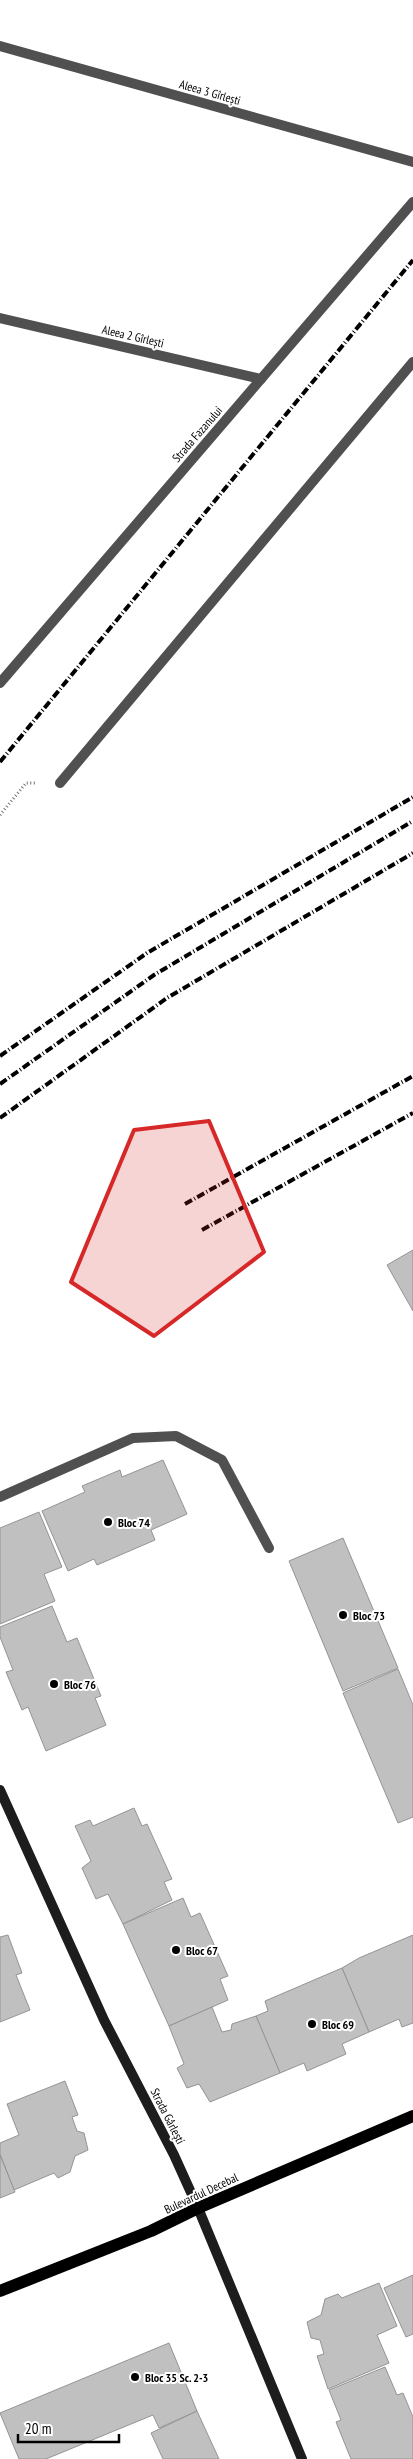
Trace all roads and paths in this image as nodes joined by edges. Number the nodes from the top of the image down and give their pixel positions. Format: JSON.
{"nodes":[{"id":1,"x":0,"y":46,"type":"edge"},
{"id":2,"x":413,"y":162,"type":"edge"},
{"id":3,"x":413,"y":202,"type":"edge"},
{"id":4,"x":0,"y":318,"type":"edge"},
{"id":5,"x":413,"y":362,"type":"edge"},
{"id":6,"x":261,"y":379,"type":"junction"},
{"id":7,"x":0,"y":683,"type":"edge"},
{"id":8,"x":60,"y":783,"type":"joint"},
{"id":9,"x":0,"y":815,"type":"edge"},
{"id":10,"x":0,"y":1497,"type":"edge"},
{"id":11,"x":269,"y":1548,"type":"dead end"},
{"id":12,"x":0,"y":1790,"type":"edge"},
{"id":13,"x":413,"y":2116,"type":"edge"},
{"id":14,"x":198,"y":2208,"type":"junction"},
{"id":15,"x":0,"y":2291,"type":"edge"},
{"id":16,"x":302,"y":2459,"type":"edge"}],
"edges":[{"from":1,"to":2,"type":"street","name":"Aleea 3 Gîrlești"},
{"from":3,"to":6,"type":"street","name":"Strada Fazanului"},
{"from":4,"to":6,"type":"street","name":"Aleea 2 Gîrlești"},
{"from":5,"to":8,"type":"street"},
{"from":6,"to":7,"type":"street","name":"Strada Fazanului"},
{"from":8,"to":9,"type":"path"},
{"from":10,"to":11,"type":"street"},
{"from":12,"to":14,"type":"street","name":"Strada Gârlești"},
{"from":13,"to":14,"type":"main road","name":"Bulevardul Decebal"},
{"from":14,"to":15,"type":"main road","name":"Bulevardul Decebal"},
{"from":14,"to":16,"type":"street","name":"Strada Gârlești"}]}
